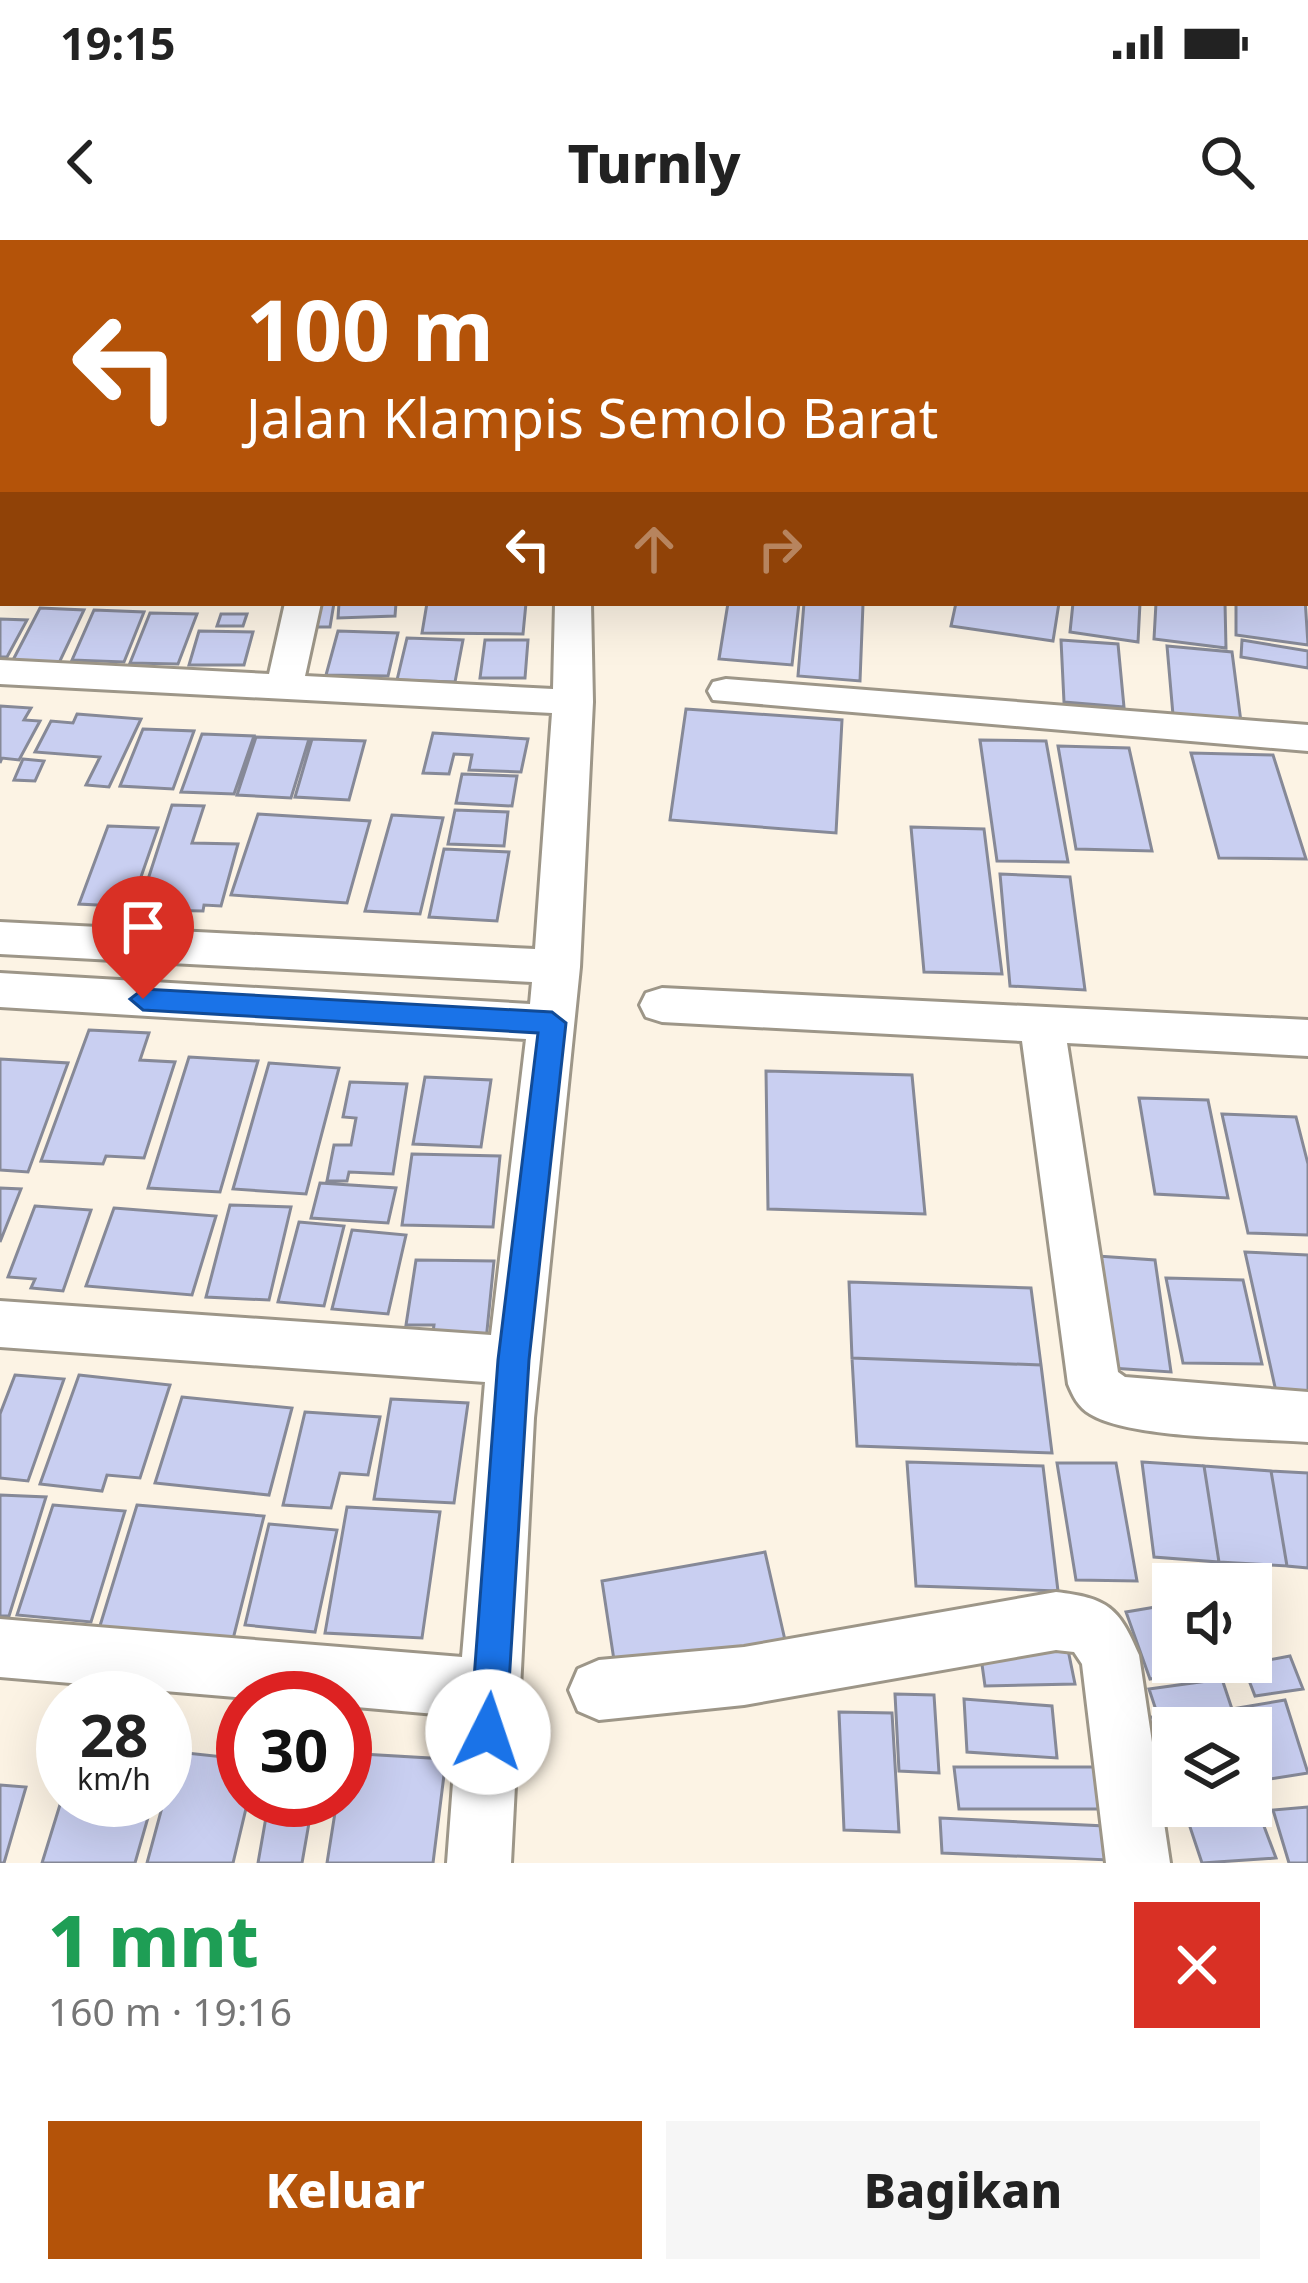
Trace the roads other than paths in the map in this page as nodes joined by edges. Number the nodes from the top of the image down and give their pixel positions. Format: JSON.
{"nodes":[{"id":1,"x":302,"y":606,"type":"edge"},
{"id":2,"x":573,"y":606,"type":"edge"},
{"id":3,"x":0,"y":672,"type":"edge"},
{"id":4,"x":284,"y":688,"type":"junction"},
{"id":5,"x":726,"y":691,"type":"dead end"},
{"id":6,"x":574,"y":702,"type":"junction"},
{"id":7,"x":1308,"y":738,"type":"edge"},
{"id":8,"x":0,"y":938,"type":"edge"},
{"id":9,"x":558,"y":967,"type":"junction"},
{"id":10,"x":0,"y":990,"type":"edge"},
{"id":11,"x":662,"y":1005,"type":"dead end"},
{"id":12,"x":552,"y":1023,"type":"junction"},
{"id":13,"x":1042,"y":1024,"type":"junction"},
{"id":14,"x":1308,"y":1038,"type":"edge"},
{"id":15,"x":0,"y":1324,"type":"edge"},
{"id":16,"x":514,"y":1360,"type":"junction"},
{"id":17,"x":1308,"y":1417,"type":"edge"},
{"id":18,"x":0,"y":1648,"type":"edge"},
{"id":19,"x":491,"y":1689,"type":"junction"},
{"id":20,"x":599,"y":1690,"type":"dead end"},
{"id":21,"x":479,"y":1863,"type":"edge"},
{"id":22,"x":1138,"y":1863,"type":"edge"}],
"edges":[{"from":1,"to":4,"type":"street"},
{"from":2,"to":6,"type":"street"},
{"from":3,"to":4,"type":"street"},
{"from":4,"to":6,"type":"street"},
{"from":5,"to":7,"type":"street"},
{"from":6,"to":9,"type":"street"},
{"from":8,"to":9,"type":"street"},
{"from":9,"to":12,"type":"street"},
{"from":10,"to":12,"type":"street"},
{"from":11,"to":13,"type":"street"},
{"from":12,"to":16,"type":"street"},
{"from":13,"to":14,"type":"street"},
{"from":13,"to":17,"type":"street"},
{"from":15,"to":16,"type":"street"},
{"from":16,"to":19,"type":"street"},
{"from":18,"to":19,"type":"street"},
{"from":19,"to":21,"type":"street"},
{"from":20,"to":22,"type":"street"}]}
